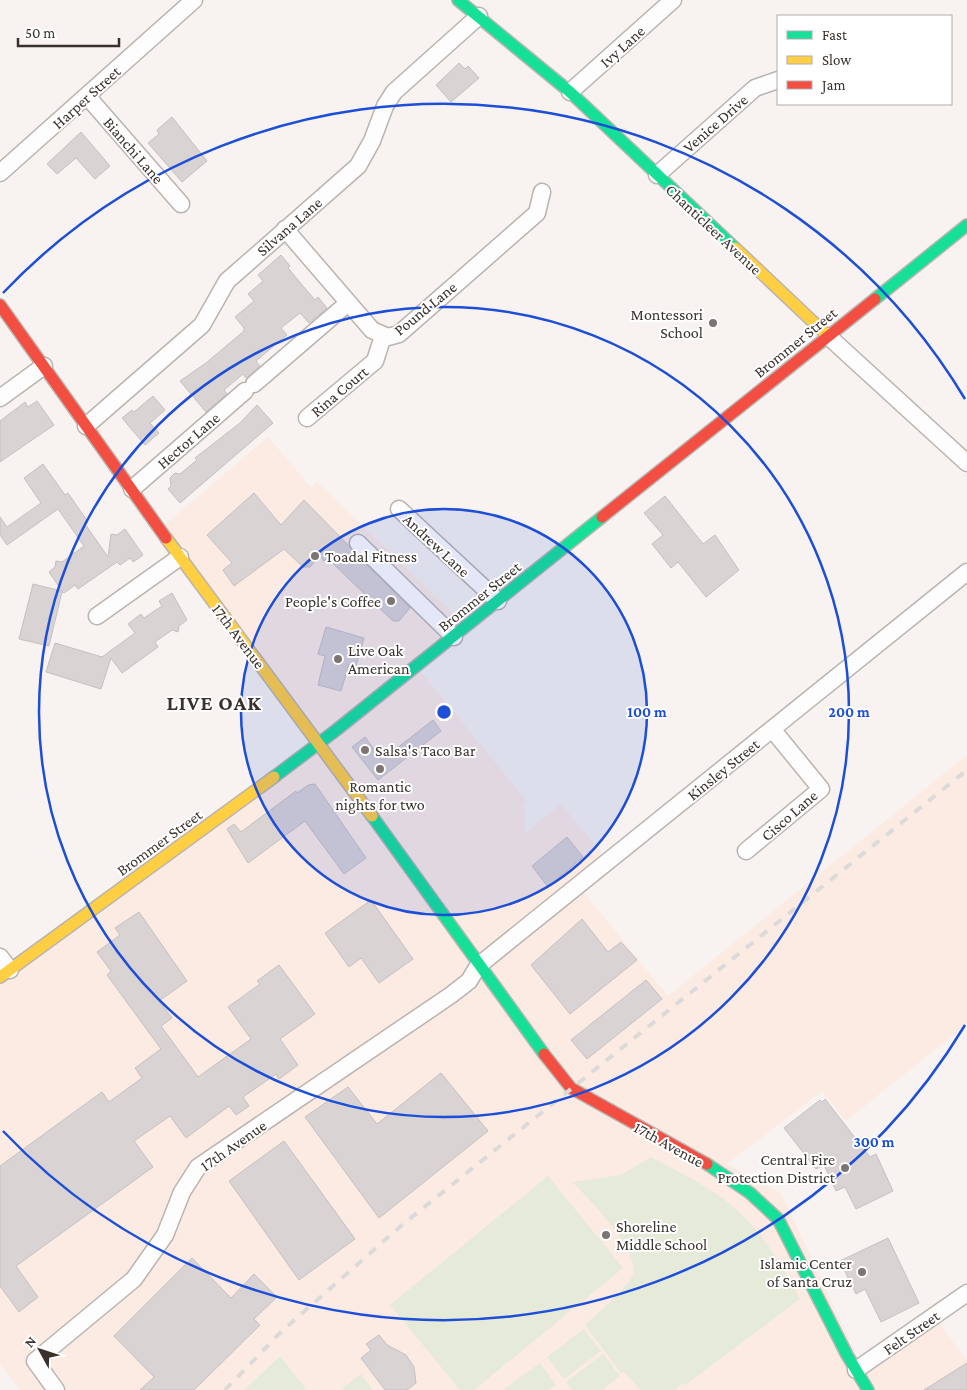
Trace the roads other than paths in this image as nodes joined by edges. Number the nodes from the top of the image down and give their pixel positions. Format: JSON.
{"nodes":[{"id":1,"x":194,"y":0,"type":"edge"},
{"id":2,"x":458,"y":0,"type":"edge"},
{"id":3,"x":673,"y":0,"type":"edge"},
{"id":4,"x":479,"y":16,"type":"junction"},
{"id":5,"x":777,"y":80,"type":"edge"},
{"id":6,"x":570,"y":92,"type":"junction"},
{"id":7,"x":87,"y":96,"type":"junction"},
{"id":8,"x":0,"y":173,"type":"edge"},
{"id":9,"x":656,"y":174,"type":"junction"},
{"id":10,"x":542,"y":192,"type":"dead end"},
{"id":11,"x":181,"y":204,"type":"dead end"},
{"id":12,"x":967,"y":224,"type":"edge"},
{"id":13,"x":285,"y":229,"type":"junction"},
{"id":14,"x":348,"y":304,"type":"junction"},
{"id":15,"x":0,"y":305,"type":"edge"},
{"id":16,"x":383,"y":336,"type":"junction"},
{"id":17,"x":828,"y":336,"type":"junction"},
{"id":18,"x":44,"y":366,"type":"junction"},
{"id":19,"x":0,"y":398,"type":"edge"},
{"id":20,"x":307,"y":418,"type":"dead end"},
{"id":21,"x":86,"y":426,"type":"junction"},
{"id":22,"x":967,"y":463,"type":"edge"},
{"id":23,"x":132,"y":489,"type":"junction"},
{"id":24,"x":399,"y":509,"type":"dead end"},
{"id":25,"x":358,"y":543,"type":"dead end"},
{"id":26,"x":180,"y":557,"type":"junction"},
{"id":27,"x":967,"y":572,"type":"edge"},
{"id":28,"x":498,"y":601,"type":"junction"},
{"id":29,"x":97,"y":616,"type":"dead end"},
{"id":30,"x":454,"y":637,"type":"junction"},
{"id":31,"x":772,"y":729,"type":"junction"},
{"id":32,"x":320,"y":743,"type":"junction"},
{"id":33,"x":746,"y":851,"type":"dead end"},
{"id":34,"x":478,"y":966,"type":"junction"},
{"id":35,"x":3,"y":968,"type":"edge"},
{"id":36,"x":967,"y":1293,"type":"edge"},
{"id":37,"x":856,"y":1370,"type":"junction"},
{"id":38,"x":56,"y":1390,"type":"edge"},
{"id":39,"x":868,"y":1390,"type":"edge"}],
"edges":[{"from":1,"to":7,"type":"street","name":"Harper Street"},
{"from":2,"to":4,"type":"main road","name":"Chanticleer Avenue"},
{"from":3,"to":6,"type":"street","name":"Ivy Lane"},
{"from":4,"to":6,"type":"main road","name":"Chanticleer Avenue"},
{"from":4,"to":13,"type":"street","name":"Silvana Lane"},
{"from":5,"to":9,"type":"street","name":"Venice Drive"},
{"from":6,"to":9,"type":"main road","name":"Chanticleer Avenue"},
{"from":7,"to":8,"type":"street","name":"Harper Street"},
{"from":7,"to":11,"type":"street","name":"Bianchi Lane"},
{"from":9,"to":17,"type":"main road","name":"Chanticleer Avenue"},
{"from":10,"to":16,"type":"street","name":"Pound Lane"},
{"from":12,"to":17,"type":"main road","name":"Brommer Street"},
{"from":13,"to":14,"type":"street","name":"Pound Lane"},
{"from":13,"to":21,"type":"street","name":"Silvana Lane"},
{"from":14,"to":16,"type":"street","name":"Pound Lane"},
{"from":14,"to":23,"type":"street","name":"Hector Lane"},
{"from":15,"to":18,"type":"main road","name":"17th Avenue"},
{"from":16,"to":20,"type":"street","name":"Rina Court"},
{"from":17,"to":22,"type":"street","name":"Chanticleer Avenue"},
{"from":17,"to":28,"type":"main road","name":"Brommer Street"},
{"from":18,"to":19,"type":"street"},
{"from":18,"to":21,"type":"main road","name":"17th Avenue"},
{"from":21,"to":23,"type":"main road","name":"17th Avenue"},
{"from":23,"to":26,"type":"main road","name":"17th Avenue"},
{"from":24,"to":28,"type":"street","name":"Andrew Lane"},
{"from":25,"to":30,"type":"street"},
{"from":26,"to":29,"type":"street"},
{"from":26,"to":32,"type":"main road","name":"17th Avenue"},
{"from":27,"to":31,"type":"street","name":"Kinsley Street"},
{"from":28,"to":30,"type":"main road","name":"Brommer Street"},
{"from":30,"to":32,"type":"main road","name":"Brommer Street"},
{"from":31,"to":33,"type":"street","name":"Cisco Lane"},
{"from":31,"to":34,"type":"street","name":"Kinsley Street"},
{"from":32,"to":34,"type":"main road","name":"17th Avenue"},
{"from":32,"to":35,"type":"main road","name":"Brommer Street"},
{"from":34,"to":37,"type":"main road","name":"17th Avenue"},
{"from":34,"to":38,"type":"street","name":"17th Avenue"},
{"from":36,"to":37,"type":"street","name":"Felt Street"},
{"from":37,"to":39,"type":"main road","name":"17th Avenue"}]}
